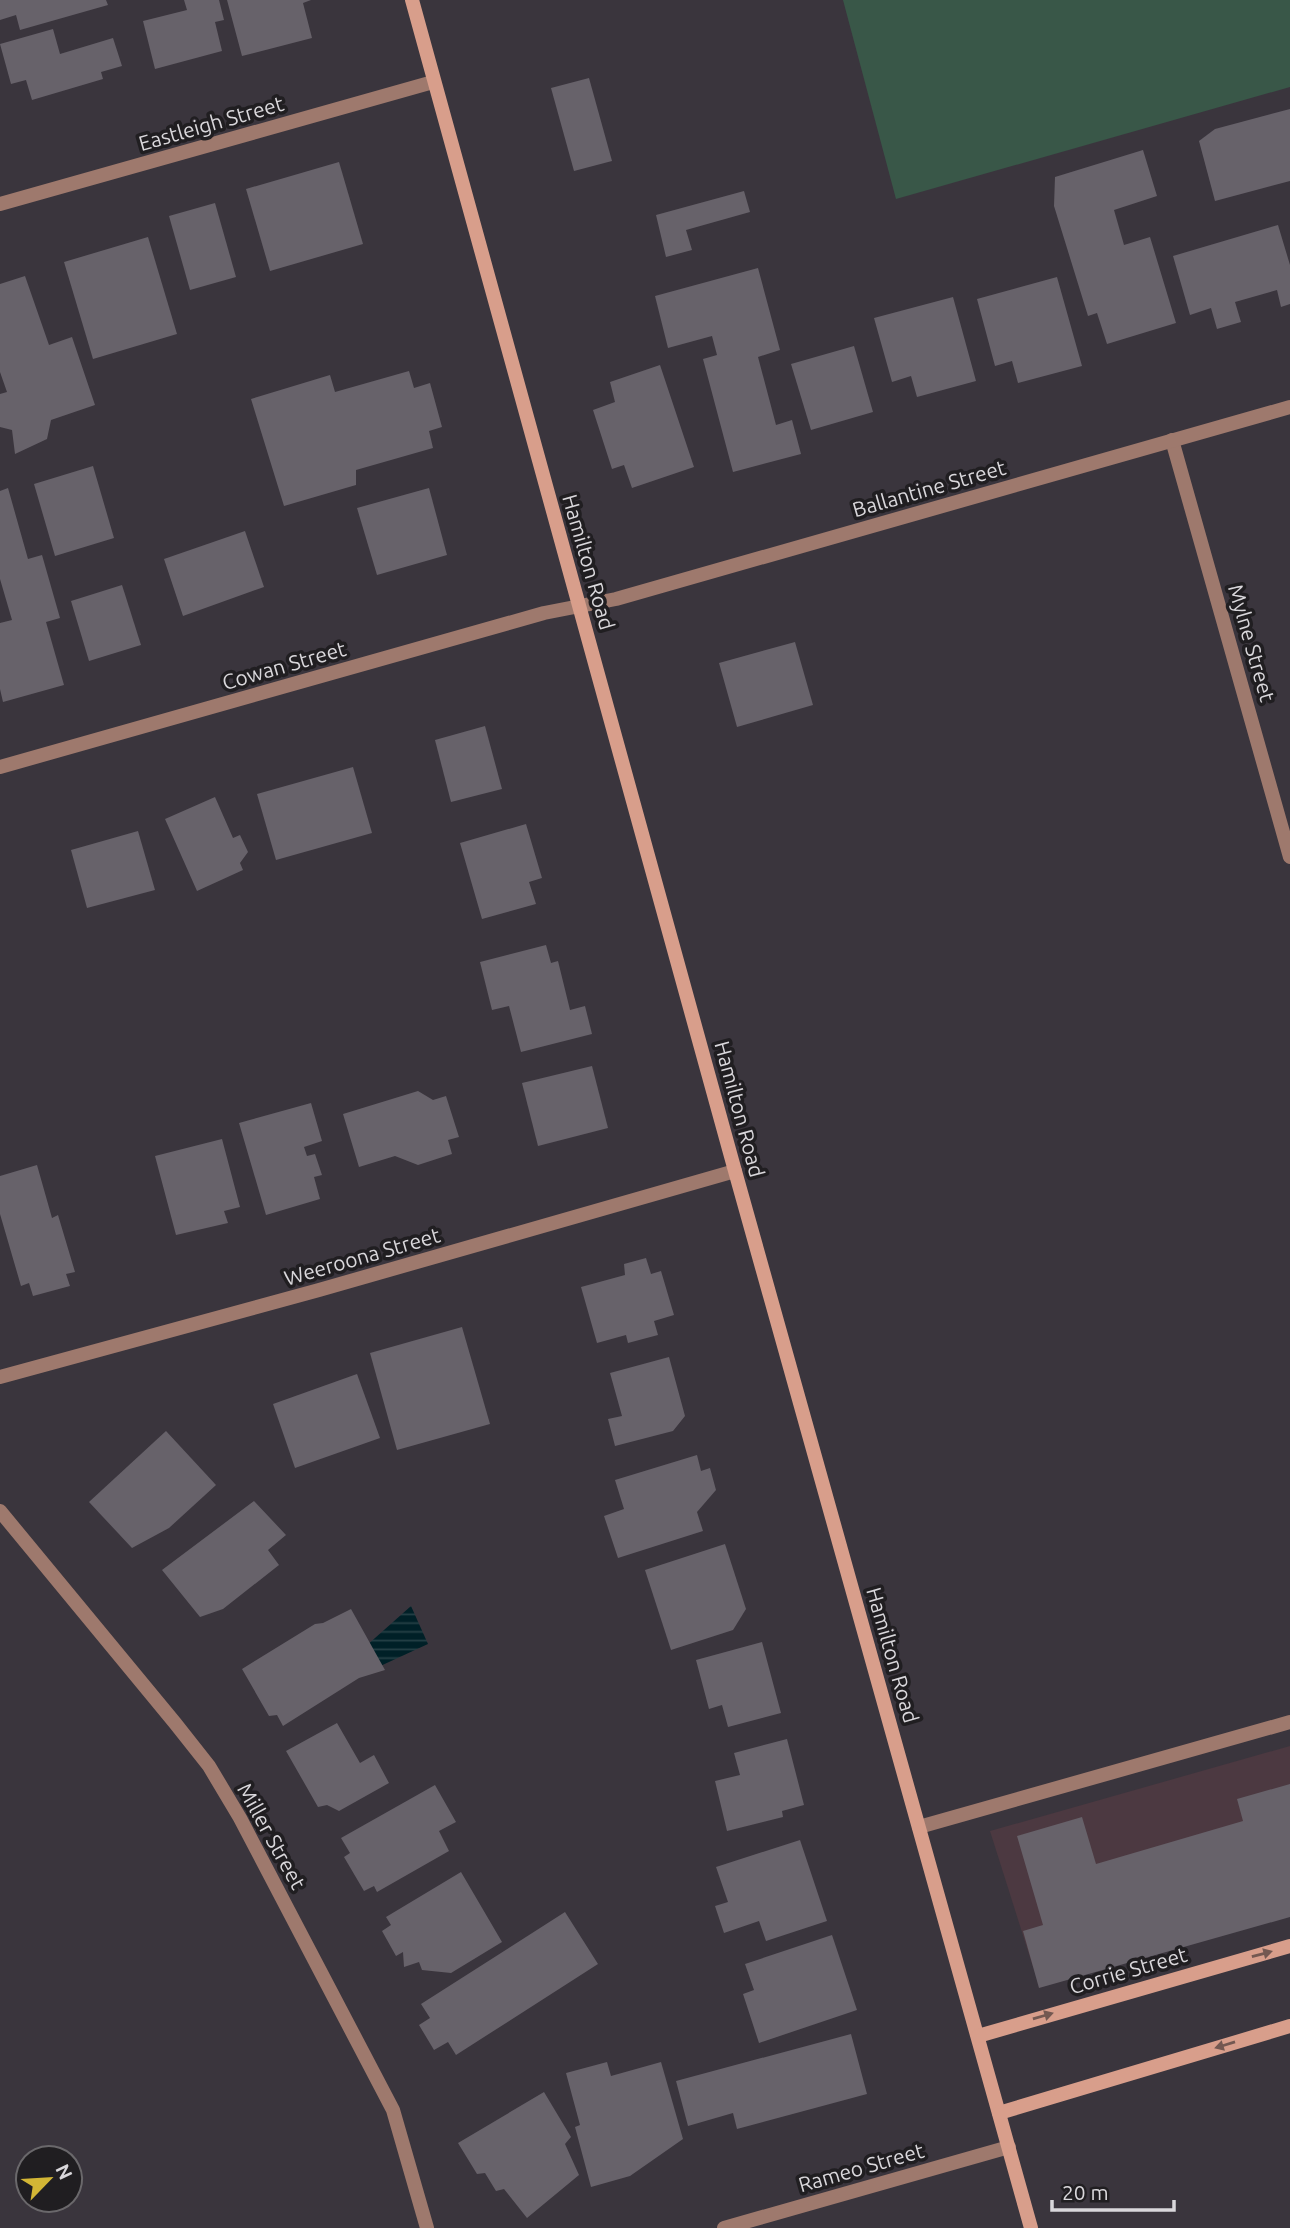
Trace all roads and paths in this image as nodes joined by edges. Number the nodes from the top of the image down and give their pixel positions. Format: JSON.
{"nodes":[{"id":1,"x":412,"y":0,"type":"edge"},
{"id":2,"x":433,"y":82,"type":"junction"},
{"id":3,"x":0,"y":204,"type":"edge"},
{"id":4,"x":1290,"y":407,"type":"edge"},
{"id":5,"x":1172,"y":440,"type":"junction"},
{"id":6,"x":579,"y":607,"type":"junction"},
{"id":7,"x":0,"y":767,"type":"edge"},
{"id":8,"x":1290,"y":857,"type":"edge"},
{"id":9,"x":735,"y":1171,"type":"junction"},
{"id":10,"x":0,"y":1377,"type":"edge"},
{"id":11,"x":0,"y":1511,"type":"edge"},
{"id":12,"x":1290,"y":1722,"type":"edge"},
{"id":13,"x":919,"y":1828,"type":"junction"},
{"id":14,"x":1290,"y":1946,"type":"edge"},
{"id":15,"x":1290,"y":2026,"type":"edge"},
{"id":16,"x":978,"y":2036,"type":"junction"},
{"id":17,"x":999,"y":2113,"type":"junction"},
{"id":18,"x":1009,"y":2147,"type":"junction"},
{"id":19,"x":427,"y":2228,"type":"edge"},
{"id":20,"x":724,"y":2228,"type":"edge"},
{"id":21,"x":1031,"y":2228,"type":"edge"}],
"edges":[{"from":1,"to":2,"type":"main road","name":"Hamilton Road"},
{"from":2,"to":3,"type":"street","name":"Eastleigh Street"},
{"from":2,"to":6,"type":"main road","name":"Hamilton Road"},
{"from":4,"to":5,"type":"street","name":"Ballantine Street"},
{"from":5,"to":6,"type":"street","name":"Ballantine Street"},
{"from":5,"to":8,"type":"street","name":"Mylne Street"},
{"from":6,"to":7,"type":"street","name":"Cowan Street"},
{"from":6,"to":9,"type":"main road","name":"Hamilton Road"},
{"from":9,"to":10,"type":"street","name":"Weeroona Street"},
{"from":9,"to":13,"type":"main road","name":"Hamilton Road"},
{"from":11,"to":19,"type":"street","name":"Miller Street"},
{"from":12,"to":13,"type":"street"},
{"from":13,"to":16,"type":"main road","name":"Hamilton Road"},
{"from":16,"to":14,"type":"main road","name":"Corrie Street","one_way":true},
{"from":15,"to":17,"type":"main road","one_way":true},
{"from":16,"to":17,"type":"main road","name":"Hamilton Road"},
{"from":17,"to":18,"type":"main road","name":"Hamilton Road"},
{"from":18,"to":20,"type":"street","name":"Rameo Street"},
{"from":18,"to":21,"type":"main road","name":"Hamilton Road"}]}
